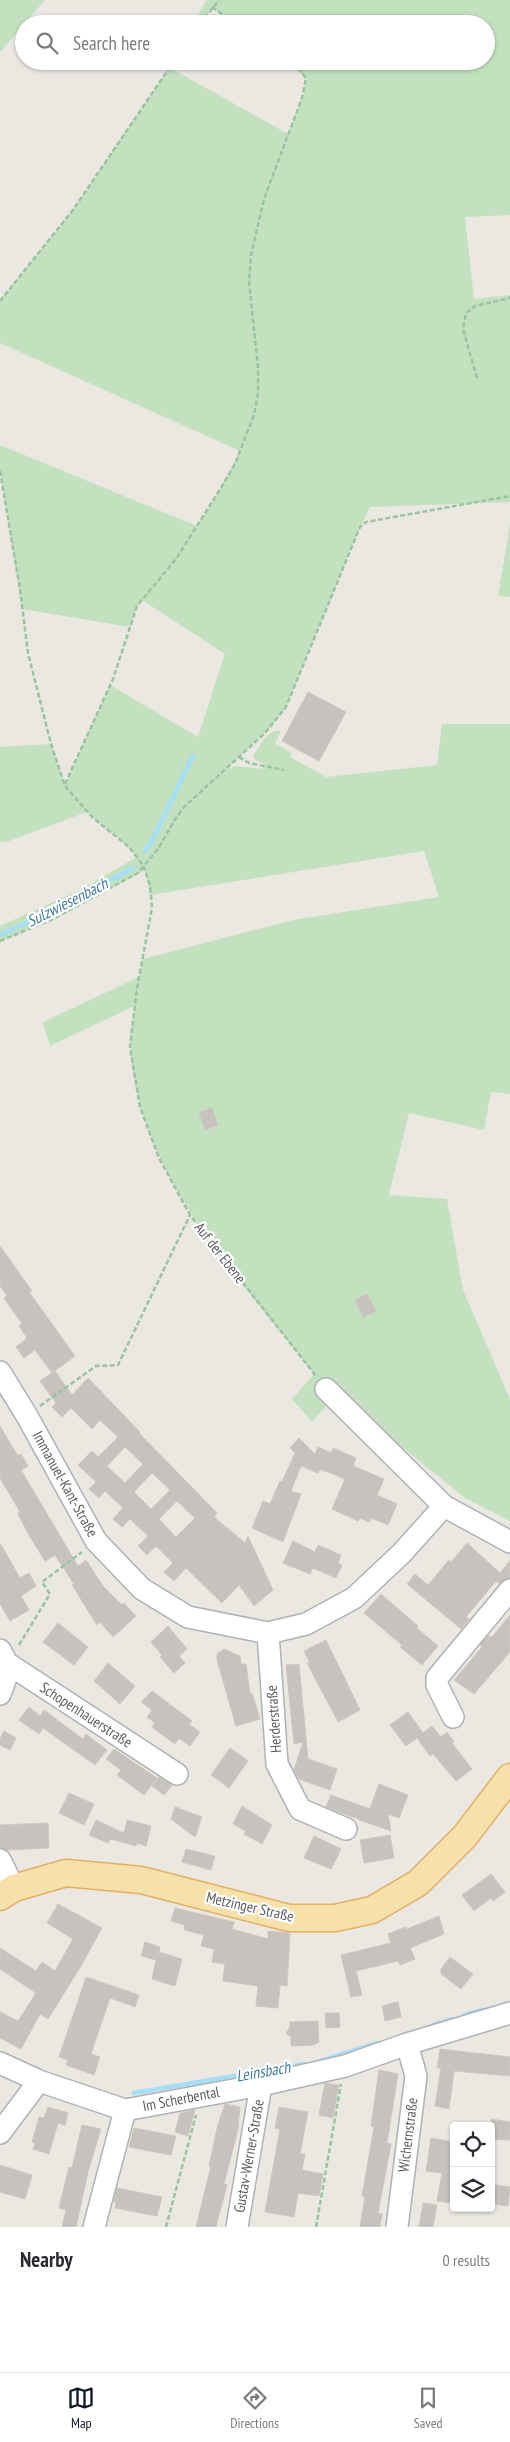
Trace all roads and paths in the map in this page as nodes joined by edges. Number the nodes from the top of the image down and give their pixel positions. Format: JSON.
{"nodes":[{"id":1,"x":219,"y":0,"type":"edge"},
{"id":2,"x":212,"y":7,"type":"junction"},
{"id":3,"x":206,"y":15,"type":"edge"},
{"id":4,"x":223,"y":15,"type":"edge"},
{"id":5,"x":168,"y":70,"type":"edge"},
{"id":6,"x":299,"y":70,"type":"edge"},
{"id":7,"x":510,"y":298,"type":"edge"},
{"id":8,"x":0,"y":301,"type":"edge"},
{"id":9,"x":477,"y":378,"type":"dead end"},
{"id":10,"x":0,"y":471,"type":"edge"},
{"id":11,"x":510,"y":496,"type":"edge"},
{"id":12,"x":239,"y":757,"type":"junction"},
{"id":13,"x":284,"y":770,"type":"dead end"},
{"id":14,"x":65,"y":786,"type":"junction"},
{"id":15,"x":143,"y":865,"type":"junction"},
{"id":16,"x":0,"y":941,"type":"edge"},
{"id":17,"x":190,"y":1215,"type":"junction"},
{"id":18,"x":0,"y":1372,"type":"edge"},
{"id":19,"x":326,"y":1389,"type":"joint"},
{"id":20,"x":27,"y":1416,"type":"junction"},
{"id":21,"x":444,"y":1506,"type":"junction"},
{"id":22,"x":96,"y":1541,"type":"junction"},
{"id":23,"x":510,"y":1542,"type":"edge"},
{"id":24,"x":510,"y":1590,"type":"edge"},
{"id":25,"x":268,"y":1633,"type":"junction"},
{"id":26,"x":4,"y":1657,"type":"edge"},
{"id":27,"x":0,"y":1694,"type":"edge"},
{"id":28,"x":452,"y":1718,"type":"dead end"},
{"id":29,"x":178,"y":1774,"type":"dead end"},
{"id":30,"x":510,"y":1777,"type":"edge"},
{"id":31,"x":346,"y":1829,"type":"dead end"},
{"id":32,"x":0,"y":1860,"type":"edge"},
{"id":33,"x":7,"y":1892,"type":"edge"},
{"id":34,"x":510,"y":2013,"type":"edge"},
{"id":35,"x":407,"y":2044,"type":"junction"},
{"id":36,"x":0,"y":2063,"type":"edge"},
{"id":37,"x":345,"y":2066,"type":"junction"},
{"id":38,"x":39,"y":2081,"type":"junction"},
{"id":39,"x":261,"y":2085,"type":"junction"},
{"id":40,"x":202,"y":2095,"type":"junction"},
{"id":41,"x":125,"y":2110,"type":"junction"},
{"id":42,"x":0,"y":2133,"type":"edge"},
{"id":43,"x":94,"y":2227,"type":"edge"},
{"id":44,"x":166,"y":2227,"type":"edge"},
{"id":45,"x":237,"y":2227,"type":"edge"},
{"id":46,"x":316,"y":2227,"type":"edge"},
{"id":47,"x":397,"y":2227,"type":"edge"}],
"edges":[{"from":1,"to":2,"type":"path"},
{"from":2,"to":3,"type":"path"},
{"from":2,"to":4,"type":"path"},
{"from":5,"to":8,"type":"path"},
{"from":6,"to":14,"type":"path"},
{"from":7,"to":9,"type":"path"},
{"from":10,"to":14,"type":"path"},
{"from":11,"to":12,"type":"path"},
{"from":12,"to":13,"type":"path"},
{"from":12,"to":15,"type":"path"},
{"from":14,"to":15,"type":"path"},
{"from":15,"to":16,"type":"path"},
{"from":15,"to":17,"type":"path","name":"Auf der Ebene"},
{"from":17,"to":19,"type":"path","name":"Auf der Ebene"},
{"from":17,"to":20,"type":"path"},
{"from":18,"to":20,"type":"street","name":"Immanuel-Kant-Straße"},
{"from":19,"to":21,"type":"street"},
{"from":20,"to":22,"type":"street","name":"Immanuel-Kant-Straße"},
{"from":21,"to":23,"type":"street"},
{"from":21,"to":25,"type":"street","name":"Immanuel-Kant-Straße"},
{"from":22,"to":25,"type":"street","name":"Immanuel-Kant-Straße"},
{"from":22,"to":26,"type":"path"},
{"from":24,"to":28,"type":"street"},
{"from":25,"to":31,"type":"street","name":"Herderstraße"},
{"from":26,"to":27,"type":"street"},
{"from":26,"to":29,"type":"street","name":"Schopenhauerstraße"},
{"from":30,"to":33,"type":"main road","name":"Metzinger Straße"},
{"from":32,"to":33,"type":"street"},
{"from":34,"to":35,"type":"street","name":"Im Scherbental"},
{"from":35,"to":37,"type":"street","name":"Im Scherbental"},
{"from":35,"to":47,"type":"street","name":"Wichernstraße"},
{"from":36,"to":38,"type":"street","name":"Im Scherbental"},
{"from":37,"to":39,"type":"street","name":"Im Scherbental"},
{"from":37,"to":46,"type":"path"},
{"from":38,"to":41,"type":"street","name":"Im Scherbental"},
{"from":38,"to":42,"type":"street"},
{"from":39,"to":40,"type":"street","name":"Im Scherbental"},
{"from":39,"to":45,"type":"street","name":"Gustav-Werner-Straße"},
{"from":40,"to":41,"type":"street","name":"Im Scherbental"},
{"from":40,"to":44,"type":"path"},
{"from":41,"to":43,"type":"street"}]}
